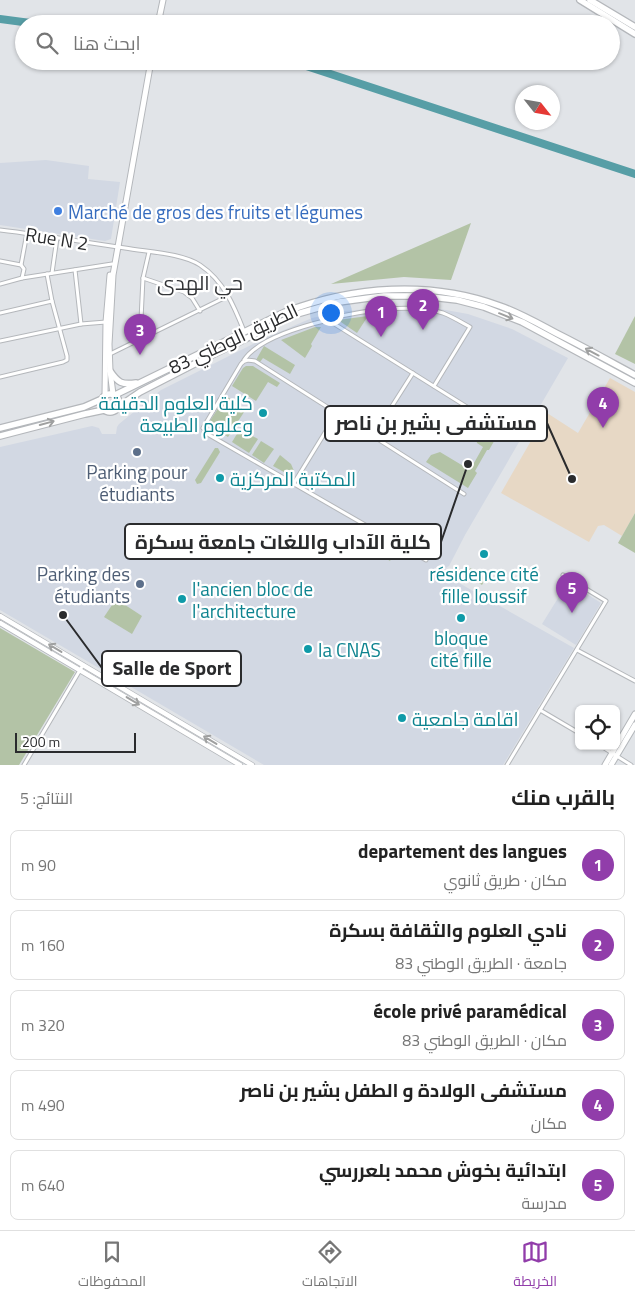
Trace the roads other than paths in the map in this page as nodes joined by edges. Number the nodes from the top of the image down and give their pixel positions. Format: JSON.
{"nodes":[{"id":1,"x":163,"y":0,"type":"edge"},
{"id":2,"x":580,"y":0,"type":"edge"},
{"id":3,"x":590,"y":0,"type":"edge"},
{"id":4,"x":160,"y":15,"type":"edge"},
{"id":5,"x":604,"y":15,"type":"edge"},
{"id":6,"x":615,"y":15,"type":"edge"},
{"id":7,"x":620,"y":18,"type":"edge"},
{"id":8,"x":620,"y":25,"type":"edge"},
{"id":9,"x":635,"y":27,"type":"edge"},
{"id":10,"x":635,"y":34,"type":"edge"},
{"id":11,"x":149,"y":70,"type":"edge"},
{"id":12,"x":0,"y":230,"type":"edge"},
{"id":13,"x":27,"y":233,"type":"junction"},
{"id":14,"x":57,"y":238,"type":"junction"},
{"id":15,"x":116,"y":247,"type":"junction"},
{"id":16,"x":149,"y":252,"type":"junction"},
{"id":17,"x":0,"y":261,"type":"edge"},
{"id":18,"x":112,"y":264,"type":"junction"},
{"id":19,"x":21,"y":265,"type":"junction"},
{"id":20,"x":76,"y":270,"type":"junction"},
{"id":21,"x":52,"y":273,"type":"junction"},
{"id":22,"x":47,"y":274,"type":"junction"},
{"id":23,"x":22,"y":278,"type":"junction"},
{"id":24,"x":142,"y":278,"type":"junction"},
{"id":25,"x":0,"y":284,"type":"edge"},
{"id":26,"x":228,"y":296,"type":"junction"},
{"id":27,"x":52,"y":301,"type":"junction"},
{"id":28,"x":200,"y":311,"type":"junction"},
{"id":29,"x":0,"y":313,"type":"edge"},
{"id":30,"x":328,"y":320,"type":"junction"},
{"id":31,"x":106,"y":322,"type":"junction"},
{"id":32,"x":81,"y":324,"type":"junction"},
{"id":33,"x":60,"y":328,"type":"junction"},
{"id":34,"x":244,"y":332,"type":"junction"},
{"id":35,"x":140,"y":340,"type":"junction"},
{"id":36,"x":0,"y":341,"type":"edge"},
{"id":37,"x":109,"y":354,"type":"junction"},
{"id":38,"x":243,"y":361,"type":"junction"},
{"id":39,"x":110,"y":371,"type":"junction"},
{"id":40,"x":413,"y":373,"type":"junction"},
{"id":41,"x":635,"y":375,"type":"edge"},
{"id":42,"x":0,"y":377,"type":"edge"},
{"id":43,"x":141,"y":382,"type":"junction"},
{"id":44,"x":635,"y":383,"type":"edge"},
{"id":45,"x":434,"y":386,"type":"junction"},
{"id":46,"x":114,"y":394,"type":"junction"},
{"id":47,"x":103,"y":397,"type":"junction"},
{"id":48,"x":118,"y":407,"type":"junction"},
{"id":49,"x":104,"y":410,"type":"junction"},
{"id":50,"x":337,"y":414,"type":"junction"},
{"id":51,"x":0,"y":428,"type":"edge"},
{"id":52,"x":507,"y":432,"type":"dead end"},
{"id":53,"x":0,"y":436,"type":"edge"},
{"id":54,"x":372,"y":436,"type":"junction"},
{"id":55,"x":294,"y":484,"type":"junction"},
{"id":56,"x":464,"y":494,"type":"dead end"},
{"id":57,"x":426,"y":560,"type":"dead end"},
{"id":58,"x":563,"y":575,"type":"dead end"},
{"id":59,"x":0,"y":616,"type":"edge"},
{"id":60,"x":0,"y":623,"type":"edge"},
{"id":61,"x":577,"y":650,"type":"junction"},
{"id":62,"x":83,"y":665,"type":"junction"},
{"id":63,"x":80,"y":670,"type":"junction"},
{"id":64,"x":635,"y":681,"type":"edge"},
{"id":65,"x":540,"y":710,"type":"junction"},
{"id":66,"x":635,"y":714,"type":"edge"},
{"id":67,"x":635,"y":725,"type":"edge"},
{"id":68,"x":575,"y":730,"type":"edge"},
{"id":69,"x":607,"y":750,"type":"edge"},
{"id":70,"x":614,"y":755,"type":"junction"},
{"id":71,"x":24,"y":765,"type":"edge"},
{"id":72,"x":240,"y":765,"type":"edge"},
{"id":73,"x":252,"y":765,"type":"edge"},
{"id":74,"x":507,"y":765,"type":"edge"},
{"id":75,"x":605,"y":765,"type":"edge"},
{"id":76,"x":611,"y":765,"type":"edge"},
{"id":77,"x":631,"y":765,"type":"edge"}],
"edges":[{"from":1,"to":4,"type":"main road"},
{"from":2,"to":5,"type":"highway"},
{"from":3,"to":6,"type":"highway"},
{"from":7,"to":9,"type":"highway"},
{"from":8,"to":10,"type":"highway"},
{"from":11,"to":15,"type":"main road"},
{"from":12,"to":13,"type":"street","name":"Rue N 2"},
{"from":13,"to":14,"type":"street","name":"Rue N 2"},
{"from":13,"to":19,"type":"street"},
{"from":14,"to":15,"type":"street","name":"Rue N 2"},
{"from":14,"to":21,"type":"street"},
{"from":15,"to":16,"type":"street","name":"Rue N 2"},
{"from":15,"to":18,"type":"main road"},
{"from":15,"to":37,"type":"main road"},
{"from":16,"to":24,"type":"street"},
{"from":16,"to":26,"type":"street","name":"Rue N 2"},
{"from":17,"to":19,"type":"street"},
{"from":18,"to":20,"type":"street"},
{"from":18,"to":31,"type":"main road"},
{"from":19,"to":23,"type":"street"},
{"from":20,"to":21,"type":"street"},
{"from":20,"to":32,"type":"street"},
{"from":21,"to":22,"type":"street"},
{"from":22,"to":23,"type":"street"},
{"from":22,"to":27,"type":"street"},
{"from":23,"to":25,"type":"street"},
{"from":24,"to":28,"type":"street"},
{"from":24,"to":35,"type":"street"},
{"from":26,"to":28,"type":"street"},
{"from":26,"to":34,"type":"street","name":"Rue N 2"},
{"from":27,"to":29,"type":"street"},
{"from":27,"to":33,"type":"street"},
{"from":28,"to":35,"type":"street"},
{"from":30,"to":38,"type":"street"},
{"from":30,"to":40,"type":"street"},
{"from":30,"to":45,"type":"street"},
{"from":31,"to":32,"type":"street"},
{"from":31,"to":47,"type":"main road"},
{"from":32,"to":33,"type":"street"},
{"from":33,"to":36,"type":"street"},
{"from":33,"to":42,"type":"street"},
{"from":41,"to":34,"type":"highway","name":"الطريق الوطني 83","one_way":true},
{"from":34,"to":43,"type":"highway","name":"الطريق الوطني 83"},
{"from":35,"to":37,"type":"street"},
{"from":37,"to":39,"type":"main road"},
{"from":38,"to":50,"type":"street"},
{"from":38,"to":55,"type":"street"},
{"from":39,"to":43,"type":"highway"},
{"from":39,"to":46,"type":"main road"},
{"from":40,"to":45,"type":"street"},
{"from":40,"to":54,"type":"street"},
{"from":43,"to":46,"type":"highway","name":"الطريق الوطني 83"},
{"from":48,"to":44,"type":"highway","name":"الطريق الوطني 83","one_way":true},
{"from":45,"to":52,"type":"street"},
{"from":46,"to":47,"type":"highway"},
{"from":46,"to":48,"type":"highway"},
{"from":47,"to":49,"type":"highway"},
{"from":47,"to":51,"type":"highway"},
{"from":48,"to":49,"type":"highway"},
{"from":53,"to":49,"type":"highway","one_way":true},
{"from":50,"to":54,"type":"street"},
{"from":50,"to":55,"type":"street"},
{"from":54,"to":56,"type":"street"},
{"from":55,"to":57,"type":"street"},
{"from":58,"to":61,"type":"street"},
{"from":62,"to":59,"type":"main road","one_way":true},
{"from":60,"to":63,"type":"main road"},
{"from":61,"to":64,"type":"street"},
{"from":61,"to":65,"type":"street"},
{"from":62,"to":63,"type":"street"},
{"from":73,"to":62,"type":"main road","one_way":true},
{"from":63,"to":71,"type":"street"},
{"from":63,"to":72,"type":"main road","one_way":true},
{"from":65,"to":68,"type":"street"},
{"from":65,"to":74,"type":"street"},
{"from":66,"to":70,"type":"main road"},
{"from":67,"to":70,"type":"main road"},
{"from":69,"to":70,"type":"street"},
{"from":70,"to":75,"type":"main road"},
{"from":70,"to":76,"type":"main road"},
{"from":70,"to":77,"type":"street"}]}
